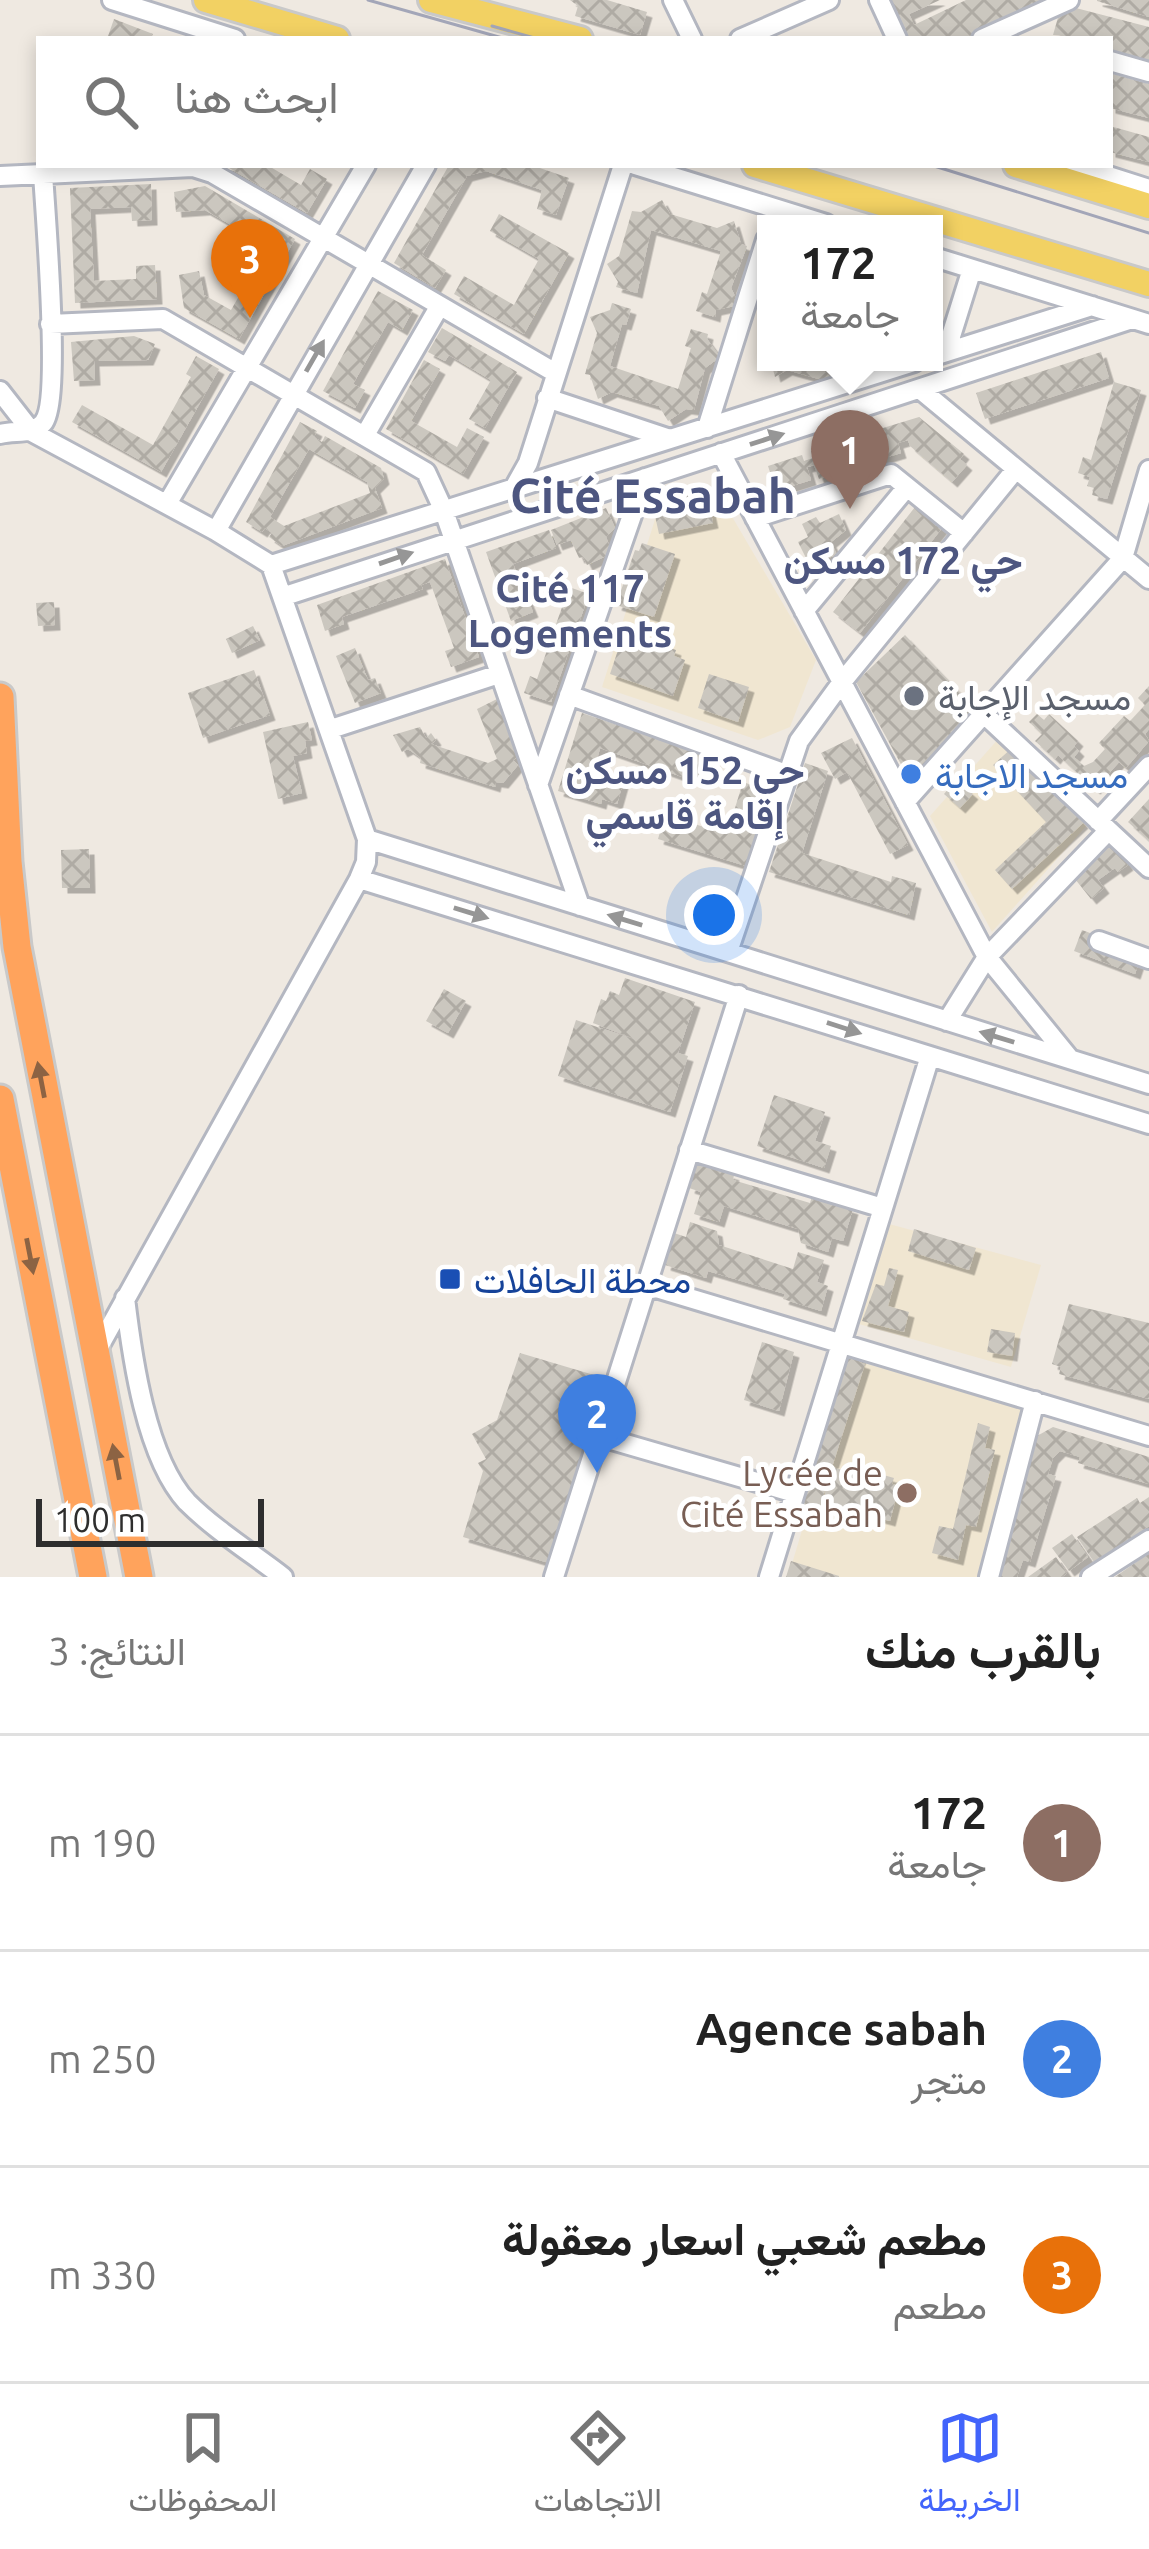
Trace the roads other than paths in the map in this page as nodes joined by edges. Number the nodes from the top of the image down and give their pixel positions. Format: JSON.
{"nodes":[{"id":1,"x":112,"y":0,"type":"edge"},
{"id":2,"x":206,"y":0,"type":"edge"},
{"id":3,"x":431,"y":0,"type":"edge"},
{"id":4,"x":673,"y":0,"type":"edge"},
{"id":5,"x":829,"y":0,"type":"edge"},
{"id":6,"x":879,"y":0,"type":"edge"},
{"id":7,"x":1069,"y":0,"type":"edge"},
{"id":8,"x":192,"y":33,"type":"edge"},
{"id":9,"x":991,"y":35,"type":"edge"},
{"id":10,"x":327,"y":36,"type":"edge"},
{"id":11,"x":569,"y":36,"type":"edge"},
{"id":12,"x":691,"y":36,"type":"edge"},
{"id":13,"x":747,"y":36,"type":"edge"},
{"id":14,"x":896,"y":36,"type":"edge"},
{"id":15,"x":1113,"y":62,"type":"edge"},
{"id":16,"x":1149,"y":72,"type":"edge"},
{"id":17,"x":136,"y":168,"type":"edge"},
{"id":18,"x":196,"y":168,"type":"edge"},
{"id":19,"x":364,"y":168,"type":"edge"},
{"id":20,"x":424,"y":168,"type":"edge"},
{"id":21,"x":622,"y":168,"type":"edge"},
{"id":22,"x":643,"y":168,"type":"edge"},
{"id":23,"x":765,"y":168,"type":"edge"},
{"id":24,"x":1026,"y":168,"type":"edge"},
{"id":25,"x":1083,"y":168,"type":"edge"},
{"id":26,"x":43,"y":173,"type":"junction"},
{"id":27,"x":0,"y":176,"type":"edge"},
{"id":28,"x":1149,"y":189,"type":"edge"},
{"id":29,"x":1149,"y":206,"type":"edge"},
{"id":30,"x":770,"y":215,"type":"edge"},
{"id":31,"x":921,"y":215,"type":"edge"},
{"id":32,"x":943,"y":222,"type":"edge"},
{"id":33,"x":322,"y":239,"type":"junction"},
{"id":34,"x":943,"y":260,"type":"edge"},
{"id":35,"x":368,"y":266,"type":"junction"},
{"id":36,"x":757,"y":269,"type":"edge"},
{"id":37,"x":972,"y":269,"type":"junction"},
{"id":38,"x":1149,"y":284,"type":"edge"},
{"id":39,"x":1092,"y":306,"type":"junction"},
{"id":40,"x":439,"y":307,"type":"junction"},
{"id":41,"x":1141,"y":321,"type":"edge"},
{"id":42,"x":50,"y":323,"type":"junction"},
{"id":43,"x":943,"y":346,"type":"edge"},
{"id":44,"x":943,"y":353,"type":"edge"},
{"id":45,"x":246,"y":368,"type":"junction"},
{"id":46,"x":886,"y":371,"type":"edge"},
{"id":47,"x":554,"y":372,"type":"junction"},
{"id":48,"x":921,"y":390,"type":"junction"},
{"id":49,"x":0,"y":391,"type":"edge"},
{"id":50,"x":292,"y":395,"type":"junction"},
{"id":51,"x":547,"y":398,"type":"junction"},
{"id":52,"x":707,"y":428,"type":"junction"},
{"id":53,"x":32,"y":432,"type":"junction"},
{"id":54,"x":0,"y":434,"type":"edge"},
{"id":55,"x":365,"y":435,"type":"junction"},
{"id":56,"x":670,"y":439,"type":"junction"},
{"id":57,"x":721,"y":453,"type":"junction"},
{"id":58,"x":1016,"y":469,"type":"junction"},
{"id":59,"x":1149,"y":470,"type":"edge"},
{"id":60,"x":645,"y":478,"type":"junction"},
{"id":61,"x":907,"y":487,"type":"junction"},
{"id":62,"x":514,"y":488,"type":"junction"},
{"id":63,"x":167,"y":504,"type":"junction"},
{"id":64,"x":444,"y":511,"type":"junction"},
{"id":65,"x":755,"y":518,"type":"junction"},
{"id":66,"x":216,"y":531,"type":"junction"},
{"id":67,"x":964,"y":533,"type":"junction"},
{"id":68,"x":452,"y":539,"type":"junction"},
{"id":69,"x":271,"y":565,"type":"junction"},
{"id":70,"x":1139,"y":565,"type":"edge"},
{"id":71,"x":285,"y":596,"type":"junction"},
{"id":72,"x":804,"y":611,"type":"junction"},
{"id":73,"x":499,"y":674,"type":"junction"},
{"id":74,"x":842,"y":682,"type":"junction"},
{"id":75,"x":569,"y":695,"type":"junction"},
{"id":76,"x":0,"y":697,"type":"edge"},
{"id":77,"x":984,"y":714,"type":"junction"},
{"id":78,"x":331,"y":729,"type":"junction"},
{"id":79,"x":1149,"y":766,"type":"edge"},
{"id":80,"x":786,"y":774,"type":"junction"},
{"id":81,"x":538,"y":785,"type":"junction"},
{"id":82,"x":905,"y":802,"type":"junction"},
{"id":83,"x":1103,"y":826,"type":"junction"},
{"id":84,"x":367,"y":839,"type":"junction"},
{"id":85,"x":1149,"y":868,"type":"edge"},
{"id":86,"x":359,"y":879,"type":"junction"},
{"id":87,"x":580,"y":906,"type":"junction"},
{"id":88,"x":1099,"y":941,"type":"dead end"},
{"id":89,"x":728,"y":952,"type":"junction"},
{"id":90,"x":987,"y":957,"type":"junction"},
{"id":91,"x":1149,"y":959,"type":"edge"},
{"id":92,"x":739,"y":995,"type":"junction"},
{"id":93,"x":947,"y":1021,"type":"junction"},
{"id":94,"x":930,"y":1055,"type":"junction"},
{"id":95,"x":1070,"y":1060,"type":"junction"},
{"id":96,"x":1149,"y":1084,"type":"edge"},
{"id":97,"x":0,"y":1100,"type":"edge"},
{"id":98,"x":1149,"y":1124,"type":"edge"},
{"id":99,"x":689,"y":1150,"type":"junction"},
{"id":100,"x":883,"y":1208,"type":"junction"},
{"id":101,"x":646,"y":1285,"type":"junction"},
{"id":102,"x":83,"y":1291,"type":"junction"},
{"id":103,"x":124,"y":1298,"type":"junction"},
{"id":104,"x":842,"y":1344,"type":"junction"},
{"id":105,"x":95,"y":1354,"type":"junction"},
{"id":106,"x":1035,"y":1402,"type":"junction"},
{"id":107,"x":598,"y":1436,"type":"junction"},
{"id":108,"x":1149,"y":1436,"type":"edge"},
{"id":109,"x":795,"y":1493,"type":"junction"},
{"id":110,"x":1149,"y":1540,"type":"edge"},
{"id":111,"x":90,"y":1577,"type":"edge"},
{"id":112,"x":140,"y":1577,"type":"edge"},
{"id":113,"x":284,"y":1577,"type":"edge"},
{"id":114,"x":554,"y":1577,"type":"edge"},
{"id":115,"x":770,"y":1577,"type":"edge"},
{"id":116,"x":989,"y":1577,"type":"edge"},
{"id":117,"x":1091,"y":1577,"type":"edge"}],
"edges":[{"from":1,"to":8,"type":"street"},
{"from":2,"to":10,"type":"main road"},
{"from":3,"to":11,"type":"main road"},
{"from":4,"to":12,"type":"street"},
{"from":5,"to":13,"type":"street"},
{"from":6,"to":14,"type":"street"},
{"from":7,"to":9,"type":"street"},
{"from":15,"to":16,"type":"street"},
{"from":17,"to":26,"type":"street"},
{"from":18,"to":33,"type":"street"},
{"from":19,"to":33,"type":"street"},
{"from":20,"to":35,"type":"street"},
{"from":21,"to":47,"type":"street"},
{"from":22,"to":30,"type":"street"},
{"from":23,"to":31,"type":"main road"},
{"from":24,"to":29,"type":"main road"},
{"from":25,"to":28,"type":"street"},
{"from":26,"to":27,"type":"street"},
{"from":26,"to":42,"type":"street"},
{"from":32,"to":38,"type":"main road"},
{"from":33,"to":35,"type":"street"},
{"from":33,"to":45,"type":"street"},
{"from":34,"to":37,"type":"street"},
{"from":35,"to":40,"type":"street"},
{"from":50,"to":35,"type":"street","one_way":true},
{"from":36,"to":52,"type":"street"},
{"from":37,"to":39,"type":"street"},
{"from":37,"to":43,"type":"street"},
{"from":39,"to":41,"type":"street"},
{"from":39,"to":44,"type":"street"},
{"from":40,"to":47,"type":"street"},
{"from":40,"to":55,"type":"street"},
{"from":41,"to":48,"type":"street"},
{"from":42,"to":45,"type":"street"},
{"from":42,"to":53,"type":"street"},
{"from":45,"to":50,"type":"street"},
{"from":45,"to":63,"type":"street"},
{"from":46,"to":52,"type":"street"},
{"from":47,"to":51,"type":"street"},
{"from":57,"to":48,"type":"street","one_way":true},
{"from":48,"to":58,"type":"street"},
{"from":49,"to":53,"type":"street"},
{"from":50,"to":55,"type":"street"},
{"from":50,"to":66,"type":"street"},
{"from":51,"to":56,"type":"street"},
{"from":51,"to":62,"type":"street"},
{"from":52,"to":56,"type":"street"},
{"from":53,"to":54,"type":"street"},
{"from":53,"to":63,"type":"street"},
{"from":55,"to":64,"type":"street"},
{"from":56,"to":62,"type":"street"},
{"from":57,"to":60,"type":"street"},
{"from":57,"to":65,"type":"street"},
{"from":58,"to":67,"type":"street"},
{"from":58,"to":70,"type":"street"},
{"from":59,"to":70,"type":"street"},
{"from":60,"to":68,"type":"street"},
{"from":60,"to":75,"type":"street"},
{"from":61,"to":65,"type":"street"},
{"from":61,"to":67,"type":"street"},
{"from":61,"to":72,"type":"street"},
{"from":62,"to":64,"type":"street"},
{"from":63,"to":66,"type":"street"},
{"from":64,"to":68,"type":"street"},
{"from":64,"to":69,"type":"street"},
{"from":65,"to":72,"type":"street"},
{"from":66,"to":69,"type":"street"},
{"from":67,"to":74,"type":"street"},
{"from":71,"to":68,"type":"street","one_way":true},
{"from":68,"to":73,"type":"street"},
{"from":69,"to":71,"type":"street"},
{"from":70,"to":77,"type":"street"},
{"from":71,"to":78,"type":"street"},
{"from":72,"to":74,"type":"street"},
{"from":73,"to":78,"type":"street"},
{"from":73,"to":81,"type":"street"},
{"from":74,"to":80,"type":"street"},
{"from":74,"to":82,"type":"street"},
{"from":75,"to":80,"type":"street"},
{"from":75,"to":81,"type":"street"},
{"from":102,"to":76,"type":"highway","one_way":true},
{"from":77,"to":82,"type":"street"},
{"from":77,"to":83,"type":"street"},
{"from":78,"to":84,"type":"street"},
{"from":79,"to":83,"type":"street"},
{"from":80,"to":89,"type":"street"},
{"from":81,"to":87,"type":"street"},
{"from":82,"to":90,"type":"street"},
{"from":83,"to":85,"type":"street"},
{"from":83,"to":90,"type":"street"},
{"from":84,"to":86,"type":"street"},
{"from":84,"to":87,"type":"street"},
{"from":86,"to":92,"type":"street","one_way":true},
{"from":86,"to":103,"type":"street"},
{"from":89,"to":87,"type":"street","one_way":true},
{"from":88,"to":91,"type":"street"},
{"from":89,"to":93,"type":"street"},
{"from":90,"to":93,"type":"street"},
{"from":90,"to":95,"type":"street"},
{"from":92,"to":94,"type":"street","one_way":true},
{"from":92,"to":99,"type":"street"},
{"from":95,"to":93,"type":"street","one_way":true},
{"from":94,"to":98,"type":"street"},
{"from":94,"to":100,"type":"street"},
{"from":95,"to":96,"type":"street"},
{"from":97,"to":111,"type":"highway","one_way":true},
{"from":99,"to":100,"type":"street"},
{"from":99,"to":101,"type":"street"},
{"from":100,"to":104,"type":"street"},
{"from":101,"to":104,"type":"street"},
{"from":101,"to":107,"type":"street"},
{"from":102,"to":103,"type":"street"},
{"from":102,"to":105,"type":"highway"},
{"from":103,"to":105,"type":"street"},
{"from":103,"to":113,"type":"street"},
{"from":104,"to":106,"type":"street"},
{"from":104,"to":109,"type":"street"},
{"from":112,"to":105,"type":"highway","one_way":true},
{"from":106,"to":108,"type":"street"},
{"from":106,"to":116,"type":"street"},
{"from":107,"to":109,"type":"street"},
{"from":107,"to":114,"type":"street"},
{"from":109,"to":115,"type":"street"},
{"from":110,"to":117,"type":"street"}]}
